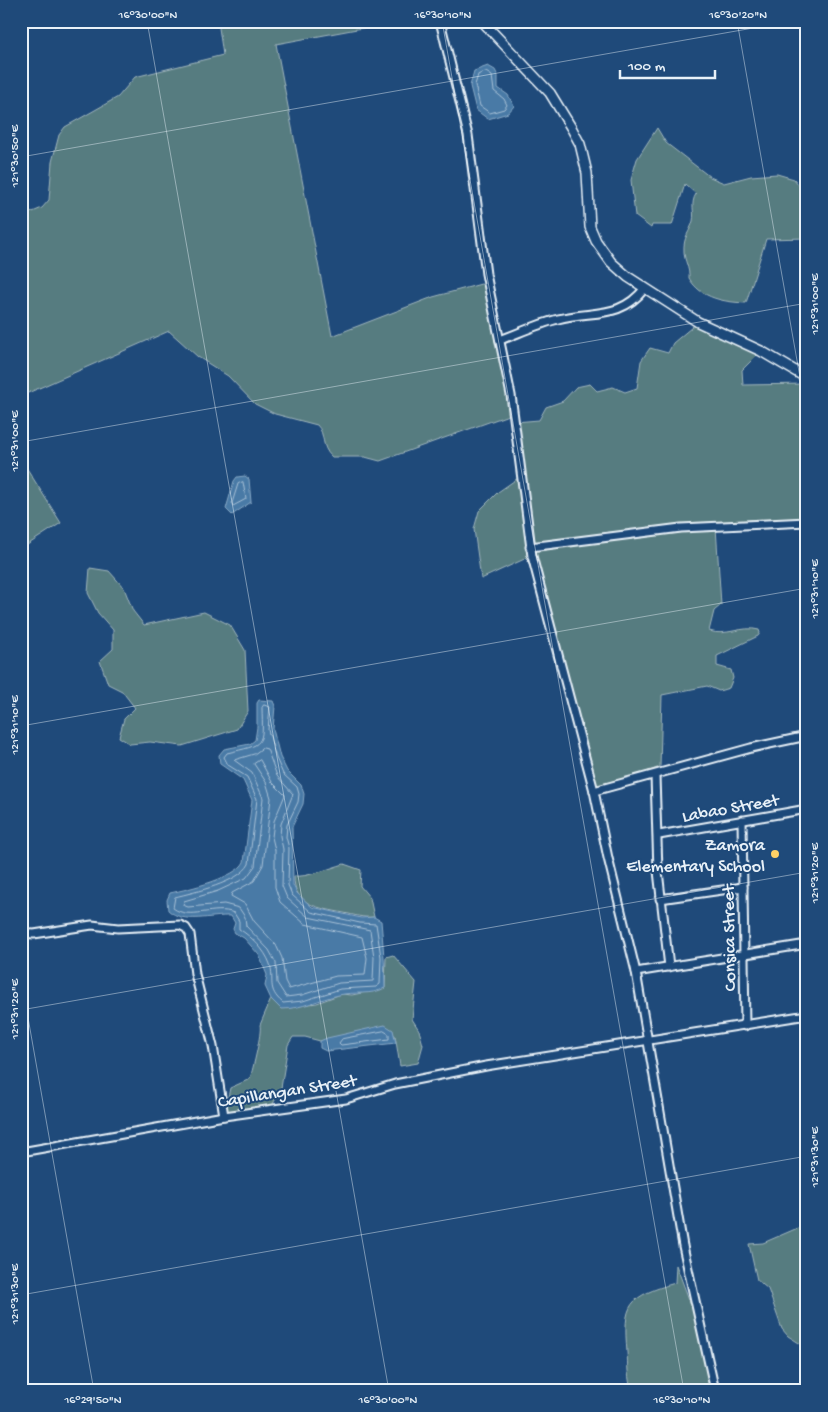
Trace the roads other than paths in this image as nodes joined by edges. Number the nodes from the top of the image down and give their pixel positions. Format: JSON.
{"nodes":[{"id":1,"x":440,"y":21,"type":"edge"},
{"id":2,"x":482,"y":21,"type":"edge"},
{"id":3,"x":645,"y":288,"type":"junction"},
{"id":4,"x":500,"y":340,"type":"junction"},
{"id":5,"x":807,"y":378,"type":"edge"},
{"id":6,"x":807,"y":522,"type":"edge"},
{"id":7,"x":530,"y":547,"type":"junction"},
{"id":8,"x":807,"y":736,"type":"edge"},
{"id":9,"x":655,"y":776,"type":"junction"},
{"id":10,"x":594,"y":792,"type":"junction"},
{"id":11,"x":807,"y":809,"type":"edge"},
{"id":12,"x":742,"y":820,"type":"junction"},
{"id":13,"x":659,"y":835,"type":"junction"},
{"id":14,"x":743,"y":887,"type":"junction"},
{"id":15,"x":661,"y":899,"type":"junction"},
{"id":16,"x":21,"y":933,"type":"edge"},
{"id":17,"x":807,"y":944,"type":"edge"},
{"id":18,"x":743,"y":954,"type":"junction"},
{"id":19,"x":668,"y":967,"type":"junction"},
{"id":20,"x":636,"y":972,"type":"junction"},
{"id":21,"x":807,"y":1015,"type":"edge"},
{"id":22,"x":746,"y":1026,"type":"junction"},
{"id":23,"x":647,"y":1042,"type":"junction"},
{"id":24,"x":224,"y":1116,"type":"junction"},
{"id":25,"x":21,"y":1152,"type":"edge"},
{"id":26,"x":715,"y":1391,"type":"edge"}],
"edges":[{"from":1,"to":4,"type":"street"},
{"from":2,"to":3,"type":"main road"},
{"from":3,"to":4,"type":"street"},
{"from":3,"to":5,"type":"main road"},
{"from":4,"to":7,"type":"street"},
{"from":6,"to":7,"type":"street"},
{"from":7,"to":10,"type":"street"},
{"from":8,"to":9,"type":"street"},
{"from":9,"to":10,"type":"street"},
{"from":9,"to":13,"type":"street"},
{"from":10,"to":20,"type":"street"},
{"from":11,"to":12,"type":"street","name":"Labao Street"},
{"from":12,"to":13,"type":"street","name":"Labao Street"},
{"from":12,"to":14,"type":"street","name":"Consica Street"},
{"from":13,"to":15,"type":"street"},
{"from":14,"to":15,"type":"street"},
{"from":14,"to":18,"type":"street","name":"Consica Street"},
{"from":15,"to":19,"type":"street"},
{"from":16,"to":24,"type":"street"},
{"from":17,"to":18,"type":"street"},
{"from":18,"to":19,"type":"street"},
{"from":18,"to":22,"type":"street","name":"Consica Street"},
{"from":19,"to":20,"type":"street"},
{"from":20,"to":23,"type":"street"},
{"from":21,"to":22,"type":"street","name":"Capillangan Street"},
{"from":22,"to":23,"type":"street","name":"Capillangan Street"},
{"from":23,"to":24,"type":"street","name":"Capillangan Street"},
{"from":23,"to":26,"type":"street"},
{"from":24,"to":25,"type":"street","name":"Capillangan Street"}]}
